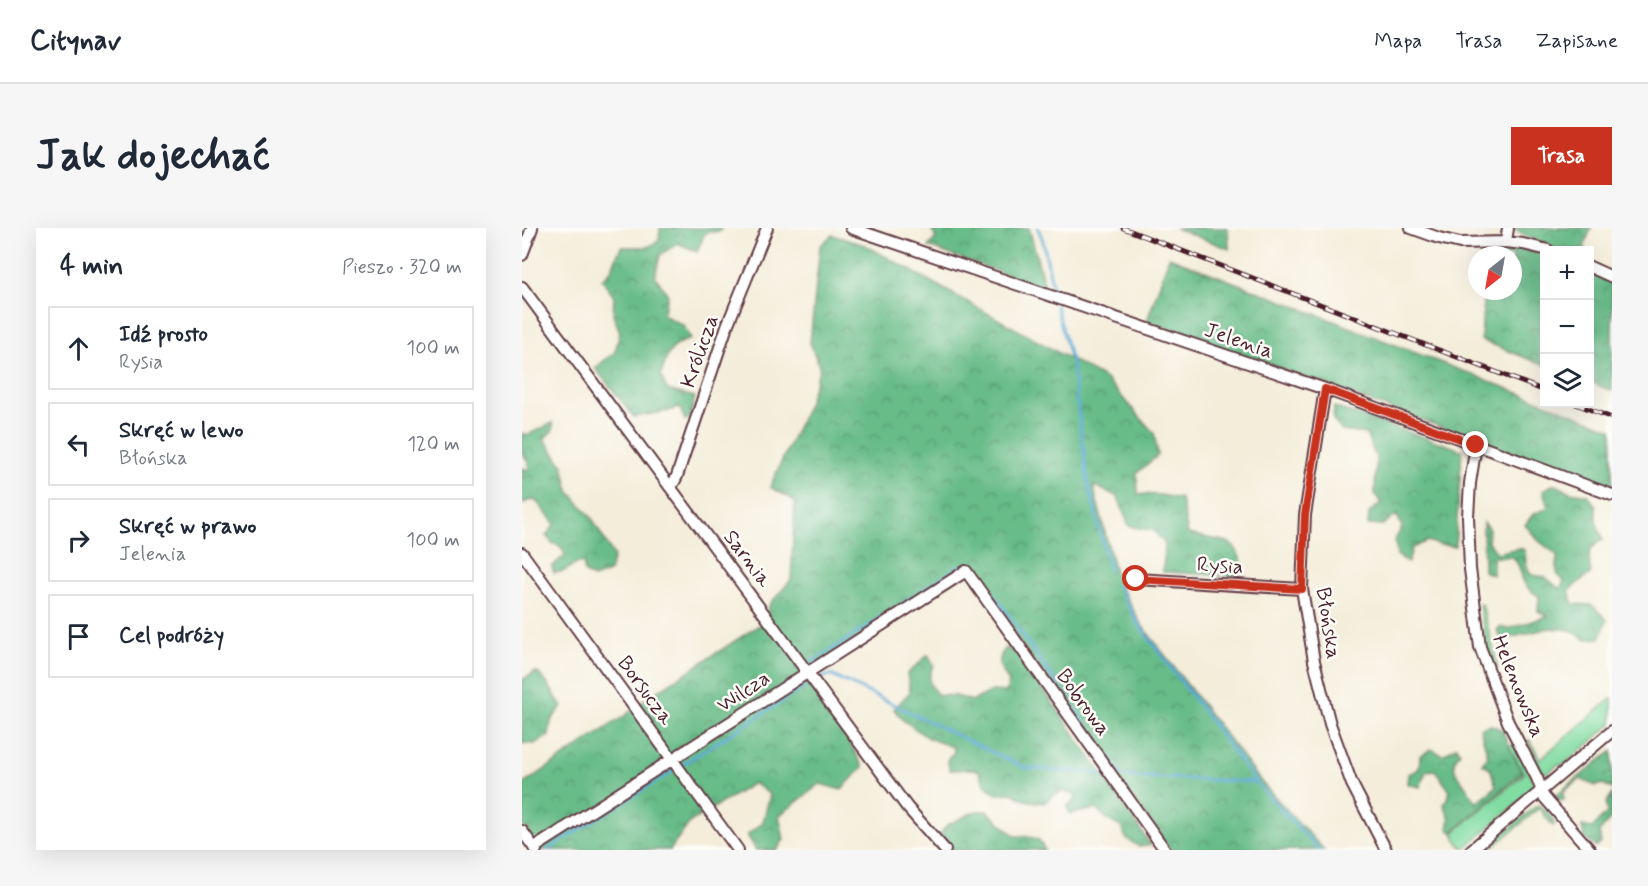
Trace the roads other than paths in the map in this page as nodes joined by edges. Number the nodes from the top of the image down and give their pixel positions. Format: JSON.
{"nodes":[{"id":1,"x":532,"y":228,"type":"edge"},
{"id":2,"x":767,"y":228,"type":"edge"},
{"id":3,"x":851,"y":228,"type":"edge"},
{"id":4,"x":1411,"y":228,"type":"edge"},
{"id":5,"x":1508,"y":228,"type":"edge"},
{"id":6,"x":1506,"y":242,"type":"junction"},
{"id":7,"x":1540,"y":248,"type":"edge"},
{"id":8,"x":522,"y":255,"type":"edge"},
{"id":9,"x":1594,"y":269,"type":"edge"},
{"id":10,"x":1612,"y":277,"type":"edge"},
{"id":11,"x":522,"y":287,"type":"edge"},
{"id":12,"x":1325,"y":389,"type":"junction"},
{"id":13,"x":1476,"y":445,"type":"junction"},
{"id":14,"x":669,"y":486,"type":"junction"},
{"id":15,"x":1612,"y":495,"type":"edge"},
{"id":16,"x":522,"y":553,"type":"edge"},
{"id":17,"x":971,"y":578,"type":"joint"},
{"id":18,"x":1136,"y":579,"type":"dead end"},
{"id":19,"x":1302,"y":589,"type":"junction"},
{"id":20,"x":808,"y":673,"type":"junction"},
{"id":21,"x":1612,"y":731,"type":"edge"},
{"id":22,"x":673,"y":760,"type":"junction"},
{"id":23,"x":1542,"y":790,"type":"junction"},
{"id":24,"x":522,"y":831,"type":"edge"},
{"id":25,"x":535,"y":849,"type":"edge"},
{"id":26,"x":738,"y":850,"type":"edge"},
{"id":27,"x":945,"y":850,"type":"edge"},
{"id":28,"x":1165,"y":850,"type":"edge"},
{"id":29,"x":1386,"y":850,"type":"edge"},
{"id":30,"x":1471,"y":850,"type":"edge"},
{"id":31,"x":1590,"y":850,"type":"edge"}],
"edges":[{"from":1,"to":8,"type":"street"},
{"from":2,"to":14,"type":"street","name":"Królicza"},
{"from":3,"to":12,"type":"street","name":"Jelenia"},
{"from":4,"to":6,"type":"street"},
{"from":5,"to":6,"type":"street"},
{"from":6,"to":7,"type":"street"},
{"from":9,"to":10,"type":"street"},
{"from":11,"to":14,"type":"street","name":"Sarnia"},
{"from":12,"to":13,"type":"street","name":"Jelenia"},
{"from":12,"to":19,"type":"street","name":"Błońska"},
{"from":13,"to":15,"type":"street","name":"Jelenia"},
{"from":13,"to":23,"type":"street","name":"Helenowska"},
{"from":14,"to":20,"type":"street","name":"Sarnia"},
{"from":16,"to":22,"type":"street","name":"Borsucza"},
{"from":17,"to":20,"type":"street","name":"Wilcza"},
{"from":17,"to":28,"type":"street","name":"Bobrowa"},
{"from":18,"to":19,"type":"street","name":"Rysia"},
{"from":19,"to":29,"type":"street","name":"Błońska"},
{"from":20,"to":22,"type":"street","name":"Wilcza"},
{"from":20,"to":27,"type":"street","name":"Sarnia"},
{"from":21,"to":23,"type":"street"},
{"from":22,"to":25,"type":"street","name":"Wilcza"},
{"from":22,"to":26,"type":"street","name":"Borsucza"},
{"from":23,"to":30,"type":"street"},
{"from":23,"to":31,"type":"street","name":"Helenowska"},
{"from":24,"to":25,"type":"street"}]}
